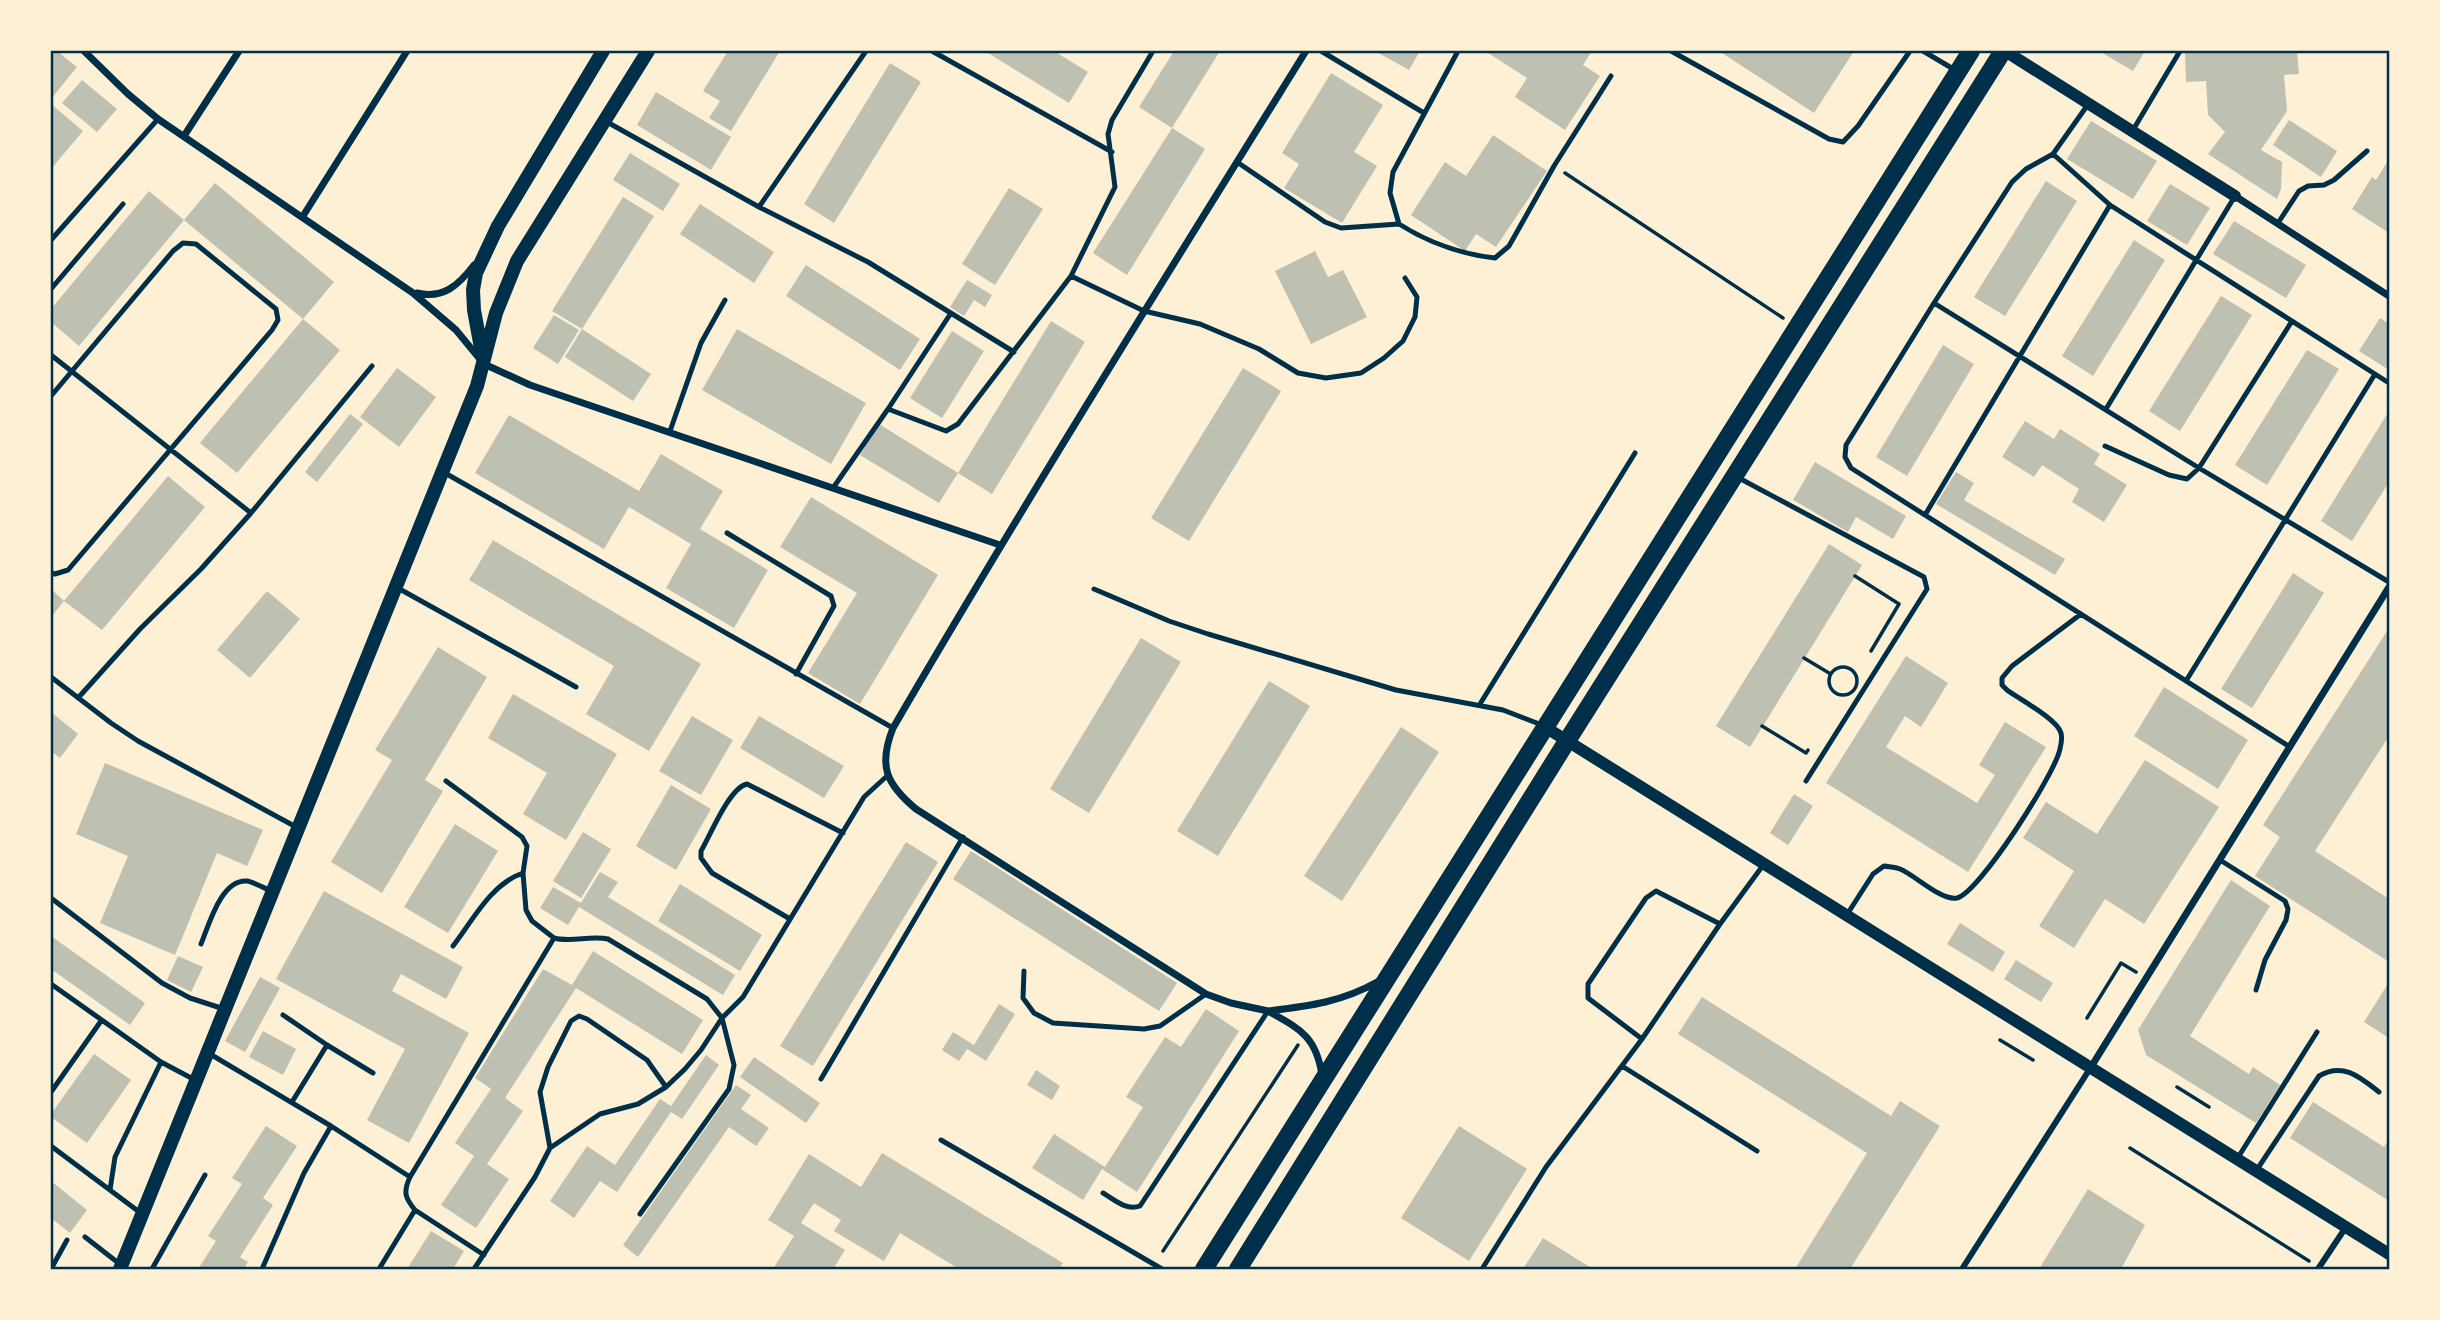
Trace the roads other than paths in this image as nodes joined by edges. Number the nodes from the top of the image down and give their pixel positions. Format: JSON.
{"nodes":[{"id":1,"x":84,"y":51,"type":"edge"},
{"id":2,"x":239,"y":51,"type":"edge"},
{"id":3,"x":407,"y":51,"type":"edge"},
{"id":4,"x":603,"y":51,"type":"edge"},
{"id":5,"x":648,"y":51,"type":"edge"},
{"id":6,"x":866,"y":51,"type":"edge"},
{"id":7,"x":932,"y":51,"type":"edge"},
{"id":8,"x":1141,"y":51,"type":"edge"},
{"id":9,"x":1306,"y":51,"type":"edge"},
{"id":10,"x":1321,"y":51,"type":"edge"},
{"id":11,"x":1458,"y":51,"type":"edge"},
{"id":12,"x":1671,"y":51,"type":"edge"},
{"id":13,"x":1910,"y":51,"type":"edge"},
{"id":14,"x":1923,"y":51,"type":"edge"},
{"id":15,"x":1970,"y":51,"type":"edge"},
{"id":16,"x":2004,"y":51,"type":"edge"},
{"id":17,"x":2180,"y":51,"type":"edge"},
{"id":18,"x":1151,"y":53,"type":"edge"},
{"id":19,"x":1957,"y":72,"type":"junction"},
{"id":20,"x":1611,"y":76,"type":"dead end"},
{"id":21,"x":2089,"y":103,"type":"junction"},
{"id":22,"x":1424,"y":113,"type":"junction"},
{"id":23,"x":158,"y":119,"type":"junction"},
{"id":24,"x":604,"y":120,"type":"junction"},
{"id":25,"x":2133,"y":130,"type":"junction"},
{"id":26,"x":184,"y":136,"type":"junction"},
{"id":27,"x":2367,"y":151,"type":"dead end"},
{"id":28,"x":1112,"y":152,"type":"junction"},
{"id":29,"x":2053,"y":155,"type":"junction"},
{"id":30,"x":1237,"y":162,"type":"junction"},
{"id":31,"x":2235,"y":196,"type":"junction"},
{"id":32,"x":122,"y":204,"type":"dead end"},
{"id":33,"x":2110,"y":205,"type":"junction"},
{"id":34,"x":759,"y":207,"type":"junction"},
{"id":35,"x":303,"y":216,"type":"junction"},
{"id":36,"x":1399,"y":223,"type":"junction"},
{"id":37,"x":2278,"y":223,"type":"junction"},
{"id":38,"x":51,"y":240,"type":"edge"},
{"id":39,"x":486,"y":247,"type":"junction"},
{"id":40,"x":2196,"y":260,"type":"junction"},
{"id":41,"x":1071,"y":276,"type":"junction"},
{"id":42,"x":1405,"y":278,"type":"dead end"},
{"id":43,"x":51,"y":289,"type":"edge"},
{"id":44,"x":413,"y":293,"type":"junction"},
{"id":45,"x":2389,"y":296,"type":"edge"},
{"id":46,"x":725,"y":300,"type":"dead end"},
{"id":47,"x":1934,"y":303,"type":"junction"},
{"id":48,"x":1144,"y":311,"type":"junction"},
{"id":49,"x":951,"y":313,"type":"junction"},
{"id":50,"x":2292,"y":321,"type":"junction"},
{"id":51,"x":1014,"y":352,"type":"junction"},
{"id":52,"x":51,"y":355,"type":"edge"},
{"id":53,"x":2021,"y":357,"type":"junction"},
{"id":54,"x":484,"y":363,"type":"junction"},
{"id":55,"x":372,"y":366,"type":"dead end"},
{"id":56,"x":71,"y":371,"type":"junction"},
{"id":57,"x":2375,"y":374,"type":"junction"},
{"id":58,"x":2389,"y":383,"type":"edge"},
{"id":59,"x":51,"y":396,"type":"edge"},
{"id":60,"x":888,"y":409,"type":"junction"},
{"id":61,"x":2106,"y":410,"type":"junction"},
{"id":62,"x":670,"y":431,"type":"junction"},
{"id":63,"x":2105,"y":446,"type":"dead end"},
{"id":64,"x":172,"y":450,"type":"junction"},
{"id":65,"x":1635,"y":453,"type":"dead end"},
{"id":66,"x":2199,"y":468,"type":"junction"},
{"id":67,"x":443,"y":471,"type":"junction"},
{"id":68,"x":1735,"y":475,"type":"junction"},
{"id":69,"x":833,"y":488,"type":"junction"},
{"id":70,"x":251,"y":513,"type":"junction"},
{"id":71,"x":1925,"y":515,"type":"junction"},
{"id":72,"x":2285,"y":519,"type":"junction"},
{"id":73,"x":727,"y":533,"type":"dead end"},
{"id":74,"x":1000,"y":545,"type":"junction"},
{"id":75,"x":51,"y":573,"type":"edge"},
{"id":76,"x":2389,"y":584,"type":"edge"},
{"id":77,"x":396,"y":587,"type":"junction"},
{"id":78,"x":1094,"y":589,"type":"dead end"},
{"id":79,"x":2081,"y":614,"type":"junction"},
{"id":80,"x":796,"y":674,"type":"junction"},
{"id":81,"x":51,"y":677,"type":"edge"},
{"id":82,"x":2186,"y":681,"type":"junction"},
{"id":83,"x":576,"y":687,"type":"dead end"},
{"id":84,"x":78,"y":698,"type":"junction"},
{"id":85,"x":1480,"y":705,"type":"junction"},
{"id":86,"x":1545,"y":727,"type":"junction"},
{"id":87,"x":892,"y":728,"type":"junction"},
{"id":88,"x":1567,"y":741,"type":"junction"},
{"id":89,"x":2290,"y":747,"type":"junction"},
{"id":90,"x":887,"y":776,"type":"junction"},
{"id":91,"x":446,"y":781,"type":"dead end"},
{"id":92,"x":1806,"y":781,"type":"dead end"},
{"id":93,"x":298,"y":828,"type":"junction"},
{"id":94,"x":843,"y":833,"type":"junction"},
{"id":95,"x":963,"y":837,"type":"junction"},
{"id":96,"x":2220,"y":860,"type":"junction"},
{"id":97,"x":1765,"y":864,"type":"junction"},
{"id":98,"x":523,"y":873,"type":"junction"},
{"id":99,"x":272,"y":891,"type":"junction"},
{"id":100,"x":51,"y":898,"type":"edge"},
{"id":101,"x":1846,"y":916,"type":"junction"},
{"id":102,"x":790,"y":919,"type":"junction"},
{"id":103,"x":1720,"y":924,"type":"junction"},
{"id":104,"x":554,"y":938,"type":"junction"},
{"id":105,"x":201,"y":944,"type":"dead end"},
{"id":106,"x":453,"y":946,"type":"dead end"},
{"id":107,"x":1024,"y":971,"type":"dead end"},
{"id":108,"x":1389,"y":975,"type":"junction"},
{"id":109,"x":51,"y":985,"type":"edge"},
{"id":110,"x":2256,"y":990,"type":"dead end"},
{"id":111,"x":1206,"y":994,"type":"junction"},
{"id":112,"x":224,"y":1009,"type":"junction"},
{"id":113,"x":1268,"y":1011,"type":"junction"},
{"id":114,"x":283,"y":1014,"type":"dead end"},
{"id":115,"x":722,"y":1018,"type":"junction"},
{"id":116,"x":101,"y":1021,"type":"junction"},
{"id":117,"x":2317,"y":1032,"type":"dead end"},
{"id":118,"x":1642,"y":1039,"type":"junction"},
{"id":119,"x":327,"y":1045,"type":"junction"},
{"id":120,"x":207,"y":1052,"type":"junction"},
{"id":121,"x":161,"y":1062,"type":"junction"},
{"id":122,"x":1622,"y":1066,"type":"junction"},
{"id":123,"x":2091,"y":1067,"type":"junction"},
{"id":124,"x":373,"y":1073,"type":"dead end"},
{"id":125,"x":821,"y":1079,"type":"dead end"},
{"id":126,"x":195,"y":1080,"type":"junction"},
{"id":127,"x":1322,"y":1081,"type":"junction"},
{"id":128,"x":666,"y":1087,"type":"junction"},
{"id":129,"x":51,"y":1092,"type":"edge"},
{"id":130,"x":2379,"y":1092,"type":"dead end"},
{"id":131,"x":292,"y":1102,"type":"junction"},
{"id":132,"x":331,"y":1126,"type":"junction"},
{"id":133,"x":941,"y":1140,"type":"dead end"},
{"id":134,"x":51,"y":1146,"type":"edge"},
{"id":135,"x":550,"y":1147,"type":"junction"},
{"id":136,"x":1757,"y":1152,"type":"dead end"},
{"id":137,"x":2237,"y":1159,"type":"junction"},
{"id":138,"x":2256,"y":1171,"type":"junction"},
{"id":139,"x":205,"y":1175,"type":"dead end"},
{"id":140,"x":410,"y":1177,"type":"junction"},
{"id":141,"x":110,"y":1190,"type":"junction"},
{"id":142,"x":1103,"y":1193,"type":"dead end"},
{"id":143,"x":415,"y":1210,"type":"junction"},
{"id":144,"x":142,"y":1214,"type":"junction"},
{"id":145,"x":640,"y":1214,"type":"dead end"},
{"id":146,"x":2346,"y":1227,"type":"junction"},
{"id":147,"x":85,"y":1237,"type":"dead end"},
{"id":148,"x":67,"y":1240,"type":"dead end"},
{"id":149,"x":2389,"y":1254,"type":"edge"},
{"id":150,"x":484,"y":1255,"type":"junction"},
{"id":151,"x":123,"y":1268,"type":"edge"},
{"id":152,"x":51,"y":1269,"type":"edge"},
{"id":153,"x":152,"y":1269,"type":"edge"},
{"id":154,"x":262,"y":1269,"type":"edge"},
{"id":155,"x":379,"y":1269,"type":"edge"},
{"id":156,"x":474,"y":1269,"type":"edge"},
{"id":157,"x":1162,"y":1269,"type":"edge"},
{"id":158,"x":1204,"y":1269,"type":"edge"},
{"id":159,"x":1238,"y":1269,"type":"edge"},
{"id":160,"x":1482,"y":1269,"type":"edge"},
{"id":161,"x":1962,"y":1269,"type":"edge"},
{"id":162,"x":2319,"y":1269,"type":"edge"}],
"edges":[{"from":1,"to":23,"type":"street"},
{"from":2,"to":26,"type":"street"},
{"from":3,"to":35,"type":"street"},
{"from":4,"to":39,"type":"main road"},
{"from":5,"to":24,"type":"main road"},
{"from":6,"to":34,"type":"lane"},
{"from":7,"to":28,"type":"lane"},
{"from":8,"to":18,"type":"lane"},
{"from":9,"to":30,"type":"street"},
{"from":10,"to":22,"type":"lane"},
{"from":11,"to":22,"type":"lane"},
{"from":12,"to":13,"type":"lane"},
{"from":14,"to":19,"type":"lane"},
{"from":15,"to":19,"type":"main road"},
{"from":16,"to":21,"type":"street"},
{"from":16,"to":68,"type":"main road"},
{"from":17,"to":25,"type":"lane"},
{"from":18,"to":28,"type":"lane"},
{"from":19,"to":86,"type":"main road"},
{"from":20,"to":36,"type":"lane"},
{"from":21,"to":25,"type":"street"},
{"from":21,"to":29,"type":"lane"},
{"from":22,"to":36,"type":"lane"},
{"from":23,"to":26,"type":"street"},
{"from":23,"to":38,"type":"lane"},
{"from":24,"to":34,"type":"lane"},
{"from":24,"to":54,"type":"main road"},
{"from":25,"to":31,"type":"street"},
{"from":26,"to":35,"type":"street"},
{"from":27,"to":37,"type":"lane"},
{"from":28,"to":41,"type":"lane"},
{"from":29,"to":33,"type":"lane"},
{"from":29,"to":47,"type":"lane"},
{"from":30,"to":36,"type":"lane"},
{"from":30,"to":48,"type":"street"},
{"from":31,"to":37,"type":"street"},
{"from":31,"to":40,"type":"lane"},
{"from":32,"to":43,"type":"lane"},
{"from":33,"to":40,"type":"lane"},
{"from":33,"to":53,"type":"lane"},
{"from":34,"to":49,"type":"lane"},
{"from":35,"to":44,"type":"street"},
{"from":37,"to":45,"type":"street"},
{"from":39,"to":44,"type":"street"},
{"from":39,"to":54,"type":"main road"},
{"from":40,"to":50,"type":"lane"},
{"from":40,"to":61,"type":"lane"},
{"from":41,"to":48,"type":"lane"},
{"from":41,"to":51,"type":"lane"},
{"from":42,"to":48,"type":"lane"},
{"from":44,"to":54,"type":"street"},
{"from":46,"to":62,"type":"lane"},
{"from":47,"to":53,"type":"lane"},
{"from":47,"to":71,"type":"lane"},
{"from":48,"to":74,"type":"street"},
{"from":49,"to":51,"type":"lane"},
{"from":49,"to":60,"type":"lane"},
{"from":50,"to":57,"type":"lane"},
{"from":50,"to":66,"type":"lane"},
{"from":51,"to":60,"type":"lane"},
{"from":52,"to":56,"type":"lane"},
{"from":53,"to":61,"type":"lane"},
{"from":53,"to":71,"type":"lane"},
{"from":54,"to":62,"type":"street"},
{"from":54,"to":67,"type":"main road"},
{"from":55,"to":70,"type":"lane"},
{"from":56,"to":59,"type":"lane"},
{"from":56,"to":64,"type":"lane"},
{"from":56,"to":64,"type":"lane"},
{"from":57,"to":58,"type":"lane"},
{"from":57,"to":72,"type":"lane"},
{"from":60,"to":69,"type":"lane"},
{"from":61,"to":66,"type":"lane"},
{"from":62,"to":69,"type":"street"},
{"from":63,"to":66,"type":"lane"},
{"from":64,"to":70,"type":"lane"},
{"from":64,"to":75,"type":"lane"},
{"from":65,"to":85,"type":"lane"},
{"from":66,"to":72,"type":"lane"},
{"from":67,"to":77,"type":"main road"},
{"from":67,"to":80,"type":"lane"},
{"from":68,"to":88,"type":"main road"},
{"from":68,"to":92,"type":"lane"},
{"from":69,"to":74,"type":"street"},
{"from":70,"to":84,"type":"lane"},
{"from":71,"to":79,"type":"lane"},
{"from":72,"to":76,"type":"lane"},
{"from":72,"to":82,"type":"lane"},
{"from":73,"to":80,"type":"lane"},
{"from":74,"to":87,"type":"street"},
{"from":76,"to":89,"type":"street"},
{"from":77,"to":83,"type":"lane"},
{"from":77,"to":93,"type":"main road"},
{"from":78,"to":85,"type":"lane"},
{"from":79,"to":82,"type":"lane"},
{"from":79,"to":101,"type":"lane"},
{"from":80,"to":87,"type":"lane"},
{"from":81,"to":84,"type":"lane"},
{"from":82,"to":89,"type":"lane"},
{"from":84,"to":93,"type":"lane"},
{"from":85,"to":86,"type":"lane"},
{"from":86,"to":88,"type":"street"},
{"from":86,"to":108,"type":"main road"},
{"from":87,"to":90,"type":"street"},
{"from":88,"to":97,"type":"street"},
{"from":88,"to":159,"type":"main road"},
{"from":89,"to":96,"type":"street"},
{"from":90,"to":94,"type":"lane"},
{"from":90,"to":95,"type":"street"},
{"from":91,"to":98,"type":"lane"},
{"from":93,"to":99,"type":"main road"},
{"from":94,"to":102,"type":"lane"},
{"from":94,"to":102,"type":"lane"},
{"from":95,"to":111,"type":"street"},
{"from":95,"to":125,"type":"lane"},
{"from":96,"to":110,"type":"lane"},
{"from":96,"to":123,"type":"street"},
{"from":97,"to":101,"type":"street"},
{"from":97,"to":103,"type":"lane"},
{"from":98,"to":104,"type":"lane"},
{"from":98,"to":106,"type":"lane"},
{"from":99,"to":105,"type":"lane"},
{"from":99,"to":112,"type":"main road"},
{"from":100,"to":112,"type":"lane"},
{"from":101,"to":123,"type":"street"},
{"from":102,"to":115,"type":"lane"},
{"from":103,"to":118,"type":"lane"},
{"from":103,"to":118,"type":"lane"},
{"from":104,"to":115,"type":"lane"},
{"from":104,"to":140,"type":"lane"},
{"from":107,"to":111,"type":"lane"},
{"from":108,"to":113,"type":"street"},
{"from":108,"to":127,"type":"main road"},
{"from":109,"to":116,"type":"lane"},
{"from":111,"to":113,"type":"street"},
{"from":112,"to":120,"type":"main road"},
{"from":113,"to":127,"type":"street"},
{"from":113,"to":142,"type":"lane"},
{"from":114,"to":119,"type":"lane"},
{"from":115,"to":128,"type":"lane"},
{"from":115,"to":145,"type":"lane"},
{"from":116,"to":121,"type":"lane"},
{"from":116,"to":129,"type":"lane"},
{"from":117,"to":137,"type":"lane"},
{"from":118,"to":122,"type":"lane"},
{"from":119,"to":124,"type":"lane"},
{"from":119,"to":131,"type":"lane"},
{"from":120,"to":126,"type":"main road"},
{"from":120,"to":131,"type":"lane"},
{"from":121,"to":126,"type":"lane"},
{"from":121,"to":141,"type":"lane"},
{"from":122,"to":136,"type":"lane"},
{"from":122,"to":160,"type":"lane"},
{"from":123,"to":137,"type":"street"},
{"from":123,"to":161,"type":"street"},
{"from":126,"to":144,"type":"main road"},
{"from":127,"to":158,"type":"main road"},
{"from":128,"to":135,"type":"lane"},
{"from":128,"to":135,"type":"lane"},
{"from":130,"to":138,"type":"lane"},
{"from":131,"to":132,"type":"lane"},
{"from":132,"to":140,"type":"lane"},
{"from":132,"to":154,"type":"lane"},
{"from":133,"to":157,"type":"lane"},
{"from":134,"to":141,"type":"lane"},
{"from":135,"to":150,"type":"lane"},
{"from":137,"to":138,"type":"street"},
{"from":138,"to":146,"type":"street"},
{"from":139,"to":153,"type":"lane"},
{"from":140,"to":143,"type":"lane"},
{"from":141,"to":144,"type":"lane"},
{"from":143,"to":150,"type":"lane"},
{"from":143,"to":155,"type":"lane"},
{"from":144,"to":151,"type":"main road"},
{"from":146,"to":149,"type":"street"},
{"from":146,"to":162,"type":"street"},
{"from":147,"to":151,"type":"lane"},
{"from":148,"to":152,"type":"lane"},
{"from":150,"to":156,"type":"lane"}]}
